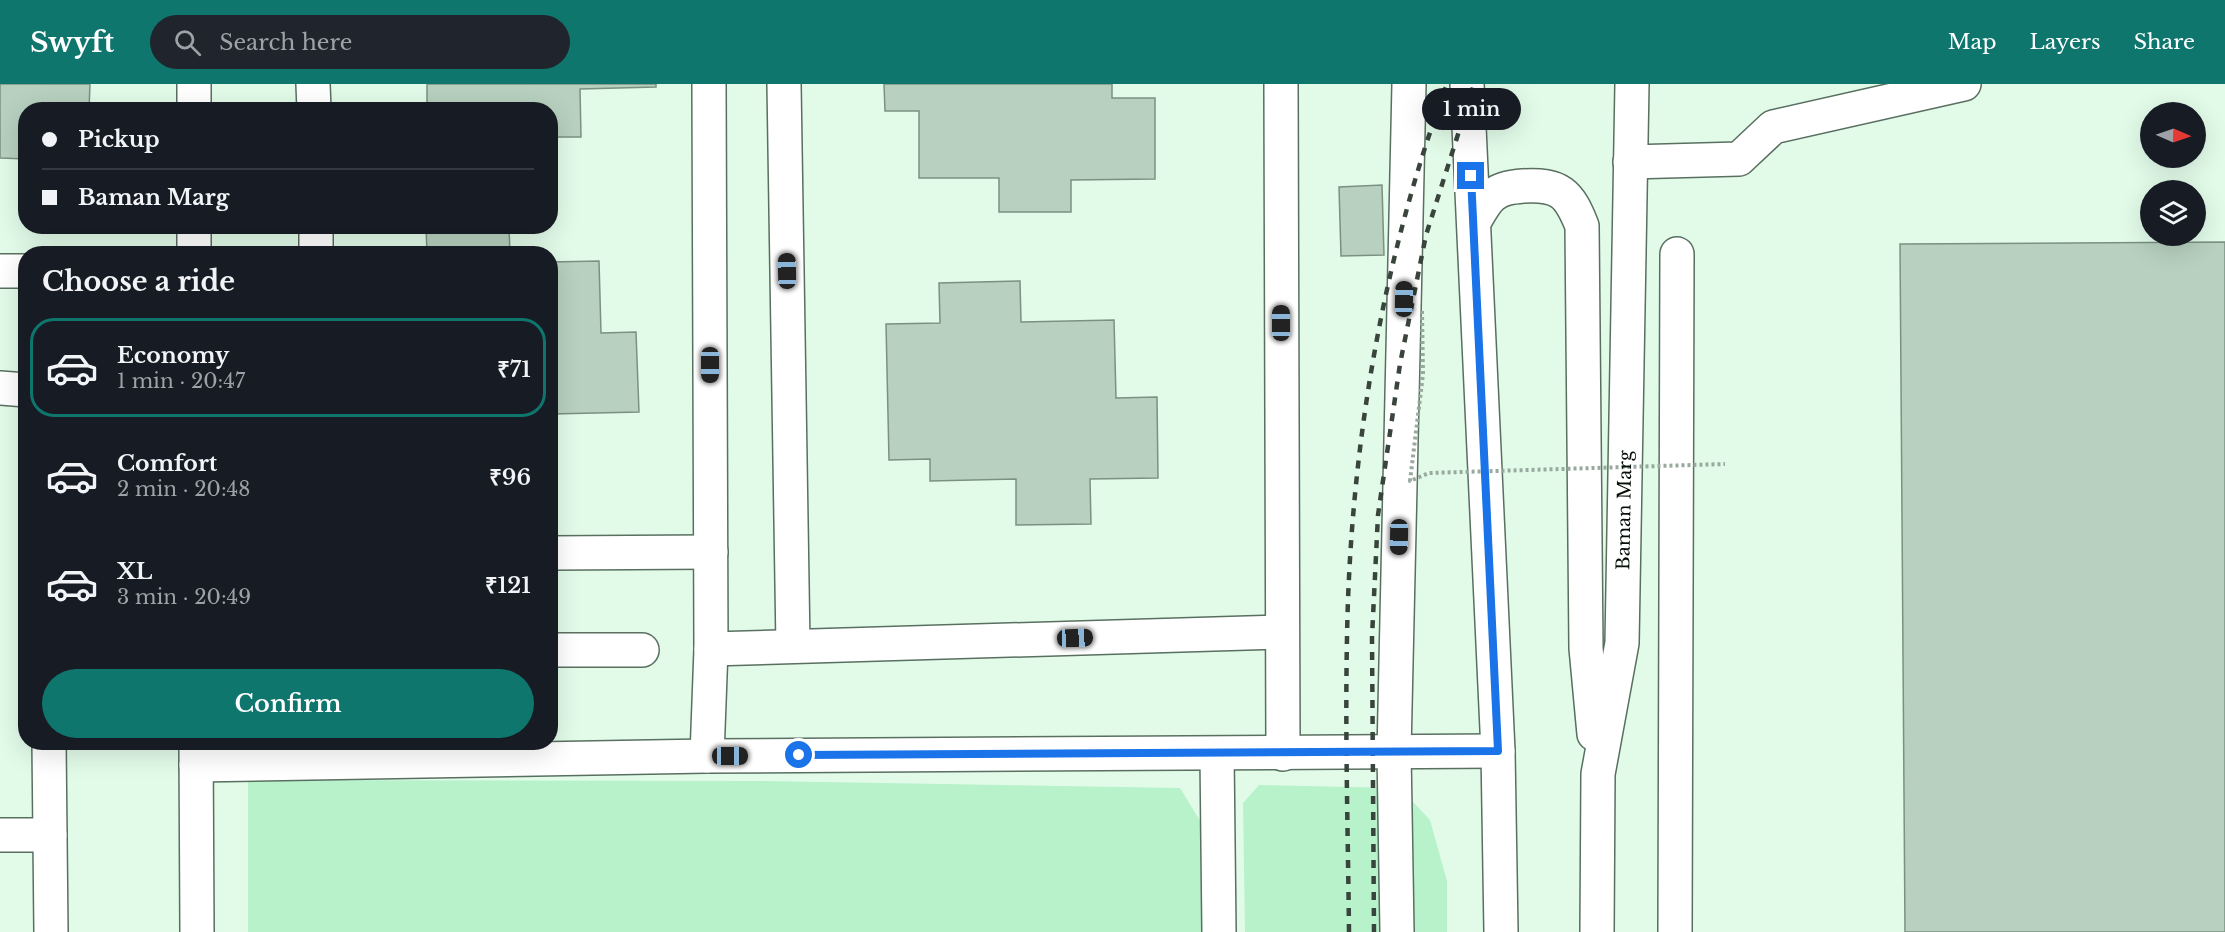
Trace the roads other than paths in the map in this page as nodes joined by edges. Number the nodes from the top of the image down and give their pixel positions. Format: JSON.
{"nodes":[{"id":1,"x":194,"y":84,"type":"edge"},
{"id":2,"x":313,"y":84,"type":"edge"},
{"id":3,"x":710,"y":84,"type":"edge"},
{"id":4,"x":784,"y":84,"type":"edge"},
{"id":5,"x":1281,"y":84,"type":"edge"},
{"id":6,"x":1409,"y":84,"type":"edge"},
{"id":7,"x":1467,"y":84,"type":"edge"},
{"id":8,"x":1632,"y":84,"type":"edge"},
{"id":9,"x":1965,"y":84,"type":"edge"},
{"id":10,"x":194,"y":102,"type":"edge"},
{"id":11,"x":314,"y":102,"type":"edge"},
{"id":12,"x":1630,"y":162,"type":"junction"},
{"id":13,"x":1474,"y":222,"type":"junction"},
{"id":14,"x":1677,"y":254,"type":"dead end"},
{"id":15,"x":18,"y":271,"type":"edge"},
{"id":16,"x":0,"y":272,"type":"edge"},
{"id":17,"x":0,"y":388,"type":"edge"},
{"id":18,"x":18,"y":389,"type":"edge"},
{"id":19,"x":711,"y":552,"type":"junction"},
{"id":20,"x":558,"y":553,"type":"edge"},
{"id":21,"x":1282,"y":632,"type":"junction"},
{"id":22,"x":793,"y":646,"type":"junction"},
{"id":23,"x":711,"y":649,"type":"junction"},
{"id":24,"x":558,"y":650,"type":"edge"},
{"id":25,"x":642,"y":650,"type":"dead end"},
{"id":26,"x":50,"y":750,"type":"edge"},
{"id":27,"x":1498,"y":751,"type":"junction"},
{"id":28,"x":1394,"y":752,"type":"junction"},
{"id":29,"x":196,"y":754,"type":"edge"},
{"id":30,"x":1217,"y":754,"type":"junction"},
{"id":31,"x":1283,"y":754,"type":"junction"},
{"id":32,"x":706,"y":756,"type":"junction"},
{"id":33,"x":1598,"y":774,"type":"junction"},
{"id":34,"x":50,"y":835,"type":"junction"},
{"id":35,"x":0,"y":836,"type":"edge"},
{"id":36,"x":51,"y":932,"type":"edge"},
{"id":37,"x":197,"y":932,"type":"edge"},
{"id":38,"x":1219,"y":932,"type":"edge"},
{"id":39,"x":1397,"y":932,"type":"edge"},
{"id":40,"x":1501,"y":932,"type":"edge"},
{"id":41,"x":1597,"y":932,"type":"edge"},
{"id":42,"x":1675,"y":932,"type":"edge"}],
"edges":[{"from":1,"to":10,"type":"street"},
{"from":2,"to":11,"type":"street"},
{"from":3,"to":19,"type":"street"},
{"from":4,"to":22,"type":"street"},
{"from":5,"to":21,"type":"street"},
{"from":6,"to":28,"type":"street"},
{"from":7,"to":13,"type":"street"},
{"from":8,"to":12,"type":"street","name":"Baman Marg"},
{"from":9,"to":12,"type":"street"},
{"from":12,"to":33,"type":"street","name":"Baman Marg"},
{"from":13,"to":27,"type":"street"},
{"from":13,"to":33,"type":"street"},
{"from":14,"to":42,"type":"street"},
{"from":15,"to":16,"type":"street"},
{"from":17,"to":18,"type":"street"},
{"from":19,"to":20,"type":"street"},
{"from":19,"to":23,"type":"street"},
{"from":21,"to":22,"type":"street"},
{"from":21,"to":31,"type":"street"},
{"from":22,"to":23,"type":"street"},
{"from":23,"to":32,"type":"street"},
{"from":24,"to":25,"type":"street"},
{"from":26,"to":34,"type":"street"},
{"from":27,"to":28,"type":"street"},
{"from":27,"to":40,"type":"street"},
{"from":28,"to":31,"type":"street"},
{"from":28,"to":39,"type":"street"},
{"from":29,"to":32,"type":"street"},
{"from":29,"to":37,"type":"street"},
{"from":30,"to":31,"type":"street"},
{"from":30,"to":32,"type":"street"},
{"from":30,"to":38,"type":"street"},
{"from":33,"to":41,"type":"street","name":"Baman Marg"},
{"from":34,"to":35,"type":"street"},
{"from":34,"to":36,"type":"street"}]}
